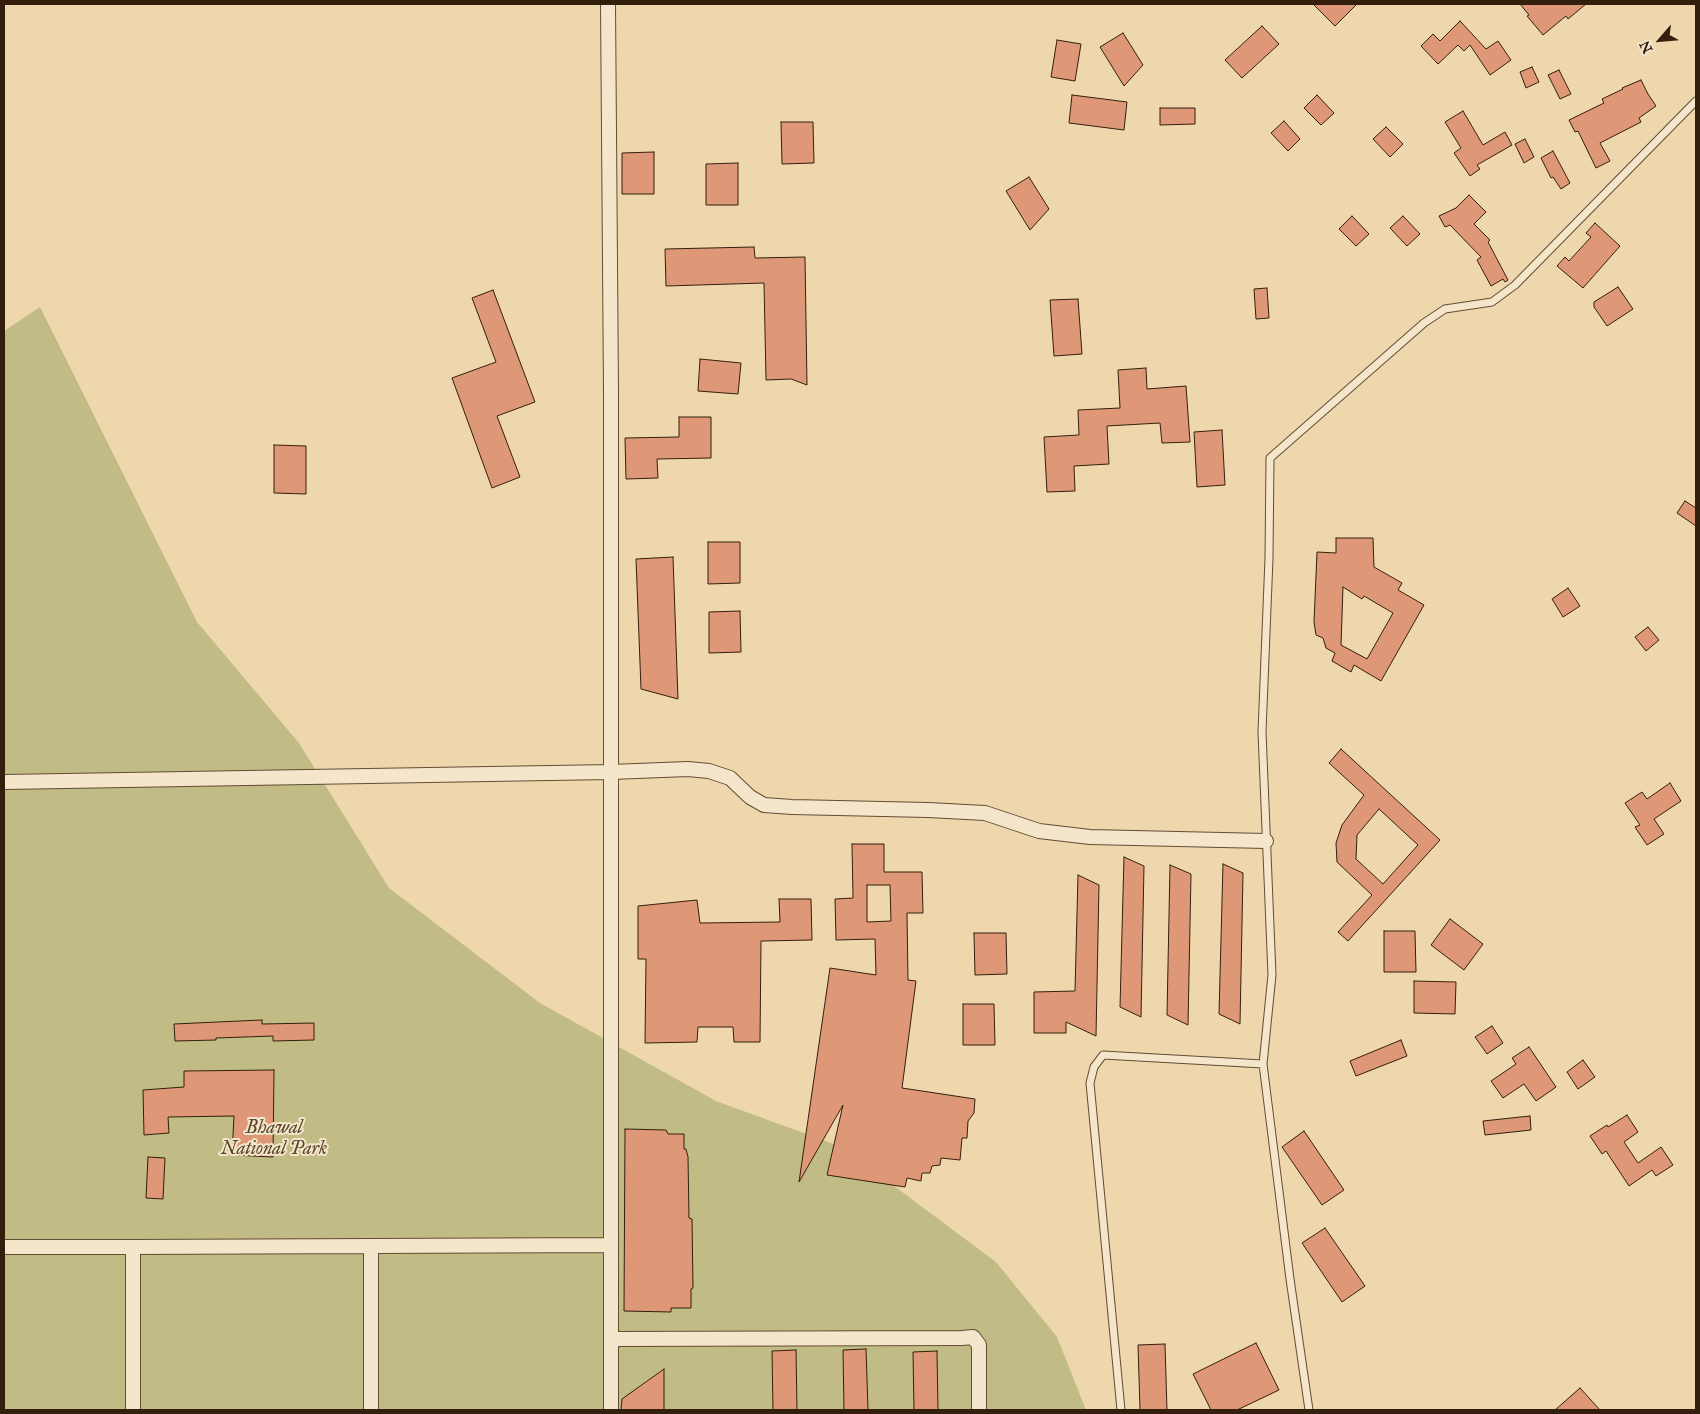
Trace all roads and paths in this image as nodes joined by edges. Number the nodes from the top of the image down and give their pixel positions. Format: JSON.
{"nodes":[{"id":1,"x":608,"y":4,"type":"edge"},
{"id":2,"x":1696,"y":101,"type":"edge"},
{"id":3,"x":611,"y":772,"type":"junction"},
{"id":4,"x":4,"y":782,"type":"edge"},
{"id":5,"x":1266,"y":841,"type":"junction"},
{"id":6,"x":1263,"y":1064,"type":"junction"},
{"id":7,"x":610,"y":1245,"type":"junction"},
{"id":8,"x":371,"y":1246,"type":"junction"},
{"id":9,"x":4,"y":1247,"type":"edge"},
{"id":10,"x":134,"y":1247,"type":"junction"},
{"id":11,"x":611,"y":1339,"type":"junction"},
{"id":12,"x":133,"y":1410,"type":"edge"},
{"id":13,"x":371,"y":1410,"type":"edge"},
{"id":14,"x":611,"y":1410,"type":"edge"},
{"id":15,"x":979,"y":1410,"type":"edge"},
{"id":16,"x":1121,"y":1410,"type":"edge"},
{"id":17,"x":1309,"y":1410,"type":"edge"}],
"edges":[{"from":1,"to":3,"type":"street"},
{"from":2,"to":5,"type":"lane"},
{"from":3,"to":4,"type":"street"},
{"from":3,"to":5,"type":"street"},
{"from":3,"to":7,"type":"street"},
{"from":5,"to":6,"type":"lane"},
{"from":6,"to":16,"type":"lane"},
{"from":6,"to":17,"type":"lane"},
{"from":7,"to":8,"type":"street"},
{"from":7,"to":11,"type":"street"},
{"from":8,"to":10,"type":"street"},
{"from":8,"to":13,"type":"street"},
{"from":9,"to":10,"type":"street"},
{"from":10,"to":12,"type":"street"},
{"from":11,"to":14,"type":"street"},
{"from":11,"to":15,"type":"street"}]}
